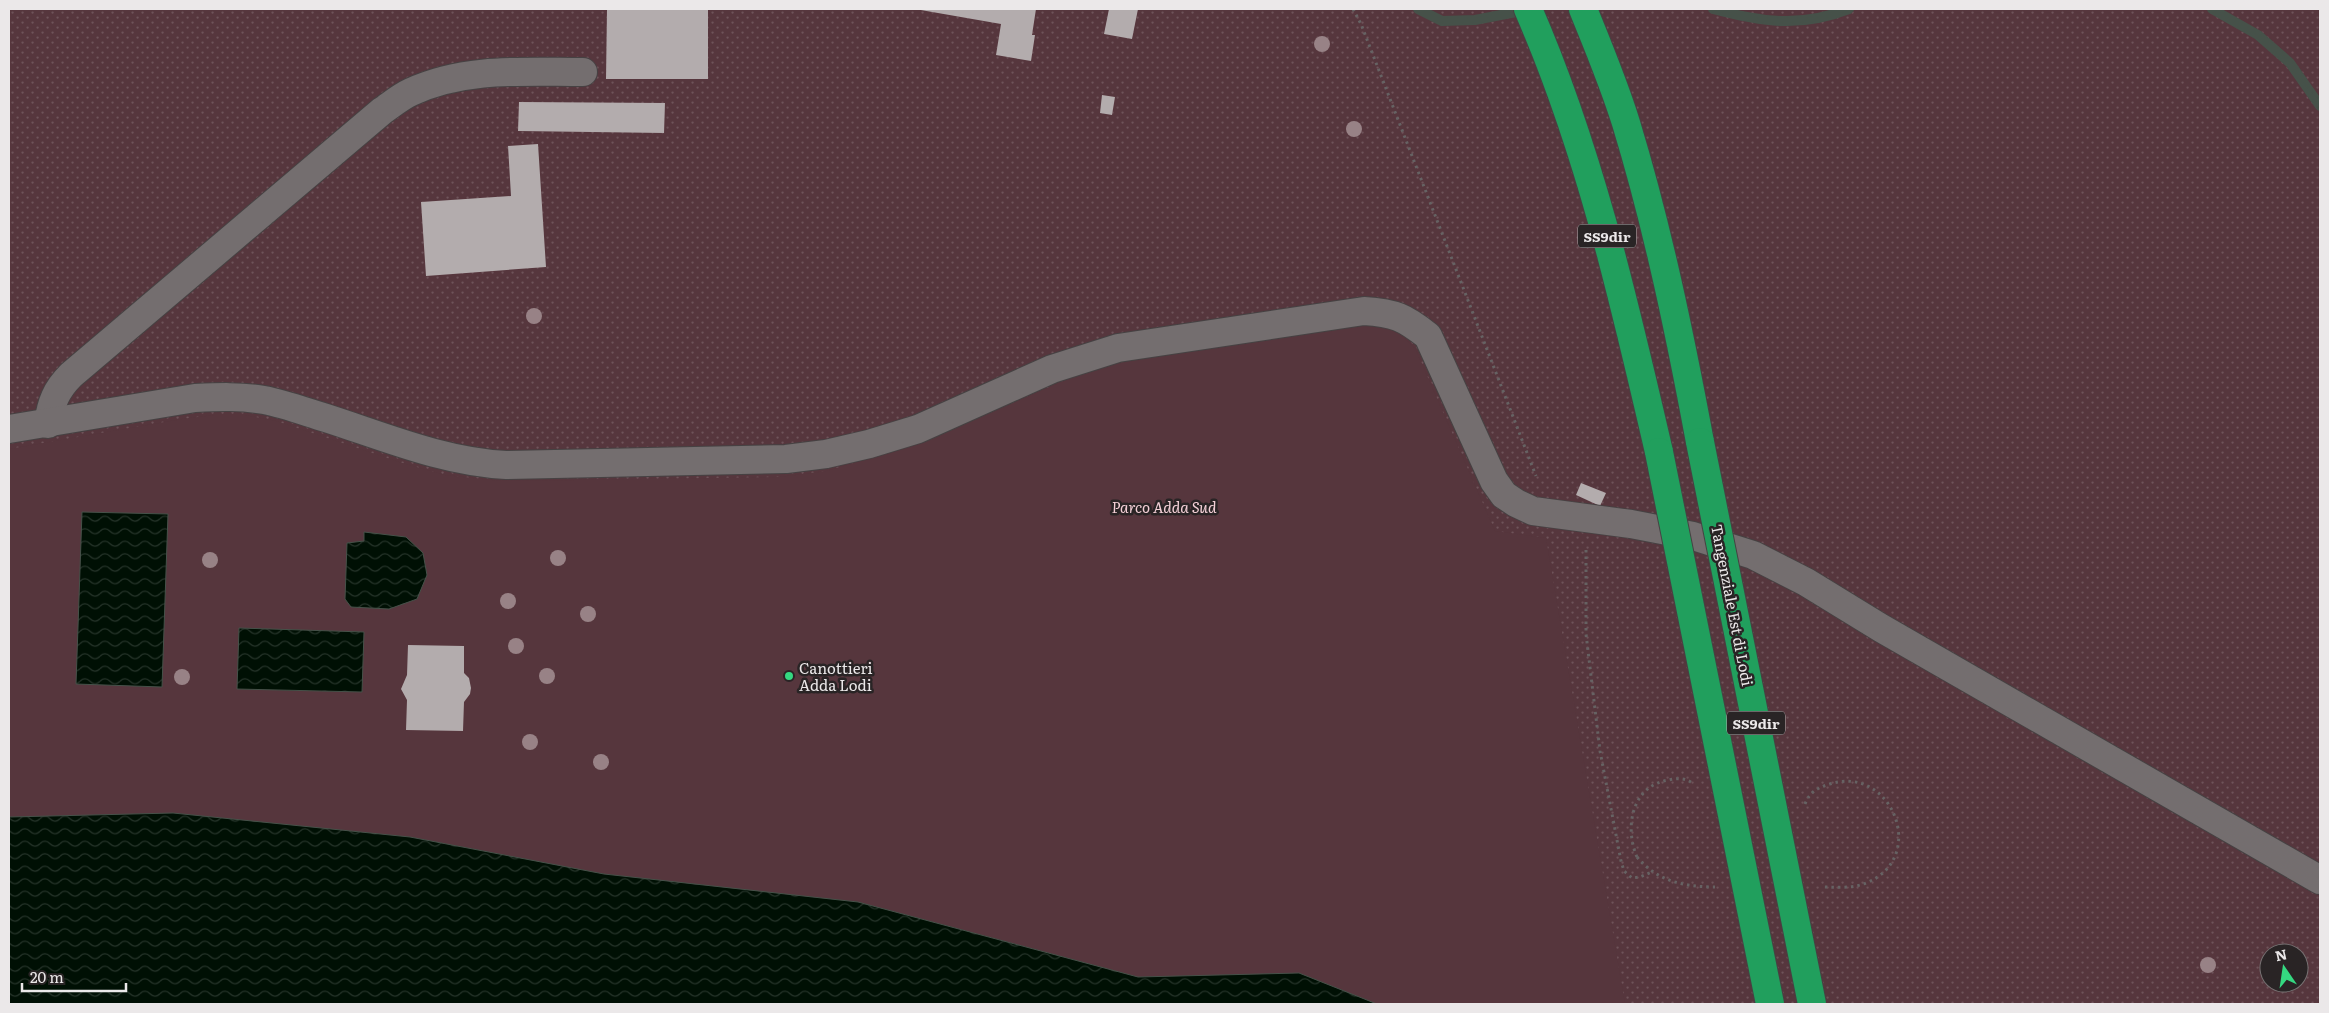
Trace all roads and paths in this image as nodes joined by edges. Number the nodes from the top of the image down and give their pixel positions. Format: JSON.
{"nodes":[{"id":1,"x":1353,"y":9,"type":"edge"},
{"id":2,"x":1584,"y":12,"type":"edge"},
{"id":3,"x":1531,"y":17,"type":"edge"},
{"id":4,"x":583,"y":72,"type":"dead end"},
{"id":5,"x":48,"y":424,"type":"junction"},
{"id":6,"x":9,"y":429,"type":"edge"},
{"id":7,"x":1550,"y":514,"type":"junction"},
{"id":8,"x":1586,"y":519,"type":"junction"},
{"id":9,"x":1696,"y":787,"type":"dead end"},
{"id":10,"x":1804,"y":808,"type":"dead end"},
{"id":11,"x":1896,"y":853,"type":"dead end"},
{"id":12,"x":1637,"y":857,"type":"dead end"},
{"id":13,"x":1653,"y":872,"type":"dead end"},
{"id":14,"x":1717,"y":878,"type":"dead end"},
{"id":15,"x":2320,"y":880,"type":"edge"},
{"id":16,"x":1719,"y":888,"type":"dead end"},
{"id":17,"x":1770,"y":1004,"type":"edge"},
{"id":18,"x":1812,"y":1004,"type":"edge"}],
"edges":[{"from":1,"to":7,"type":"path"},
{"from":2,"to":18,"type":"highway","name":"Tangenziale Est di Lodi","number":"SS9dir","bridge":true},
{"from":3,"to":17,"type":"highway","number":"SS9dir","bridge":true},
{"from":4,"to":5,"type":"street"},
{"from":5,"to":6,"type":"street"},
{"from":5,"to":7,"type":"street"},
{"from":7,"to":8,"type":"street"},
{"from":8,"to":13,"type":"path"},
{"from":8,"to":15,"type":"street"},
{"from":9,"to":12,"type":"path","bridge":true},
{"from":10,"to":11,"type":"path"},
{"from":14,"to":16,"type":"path"}]}
